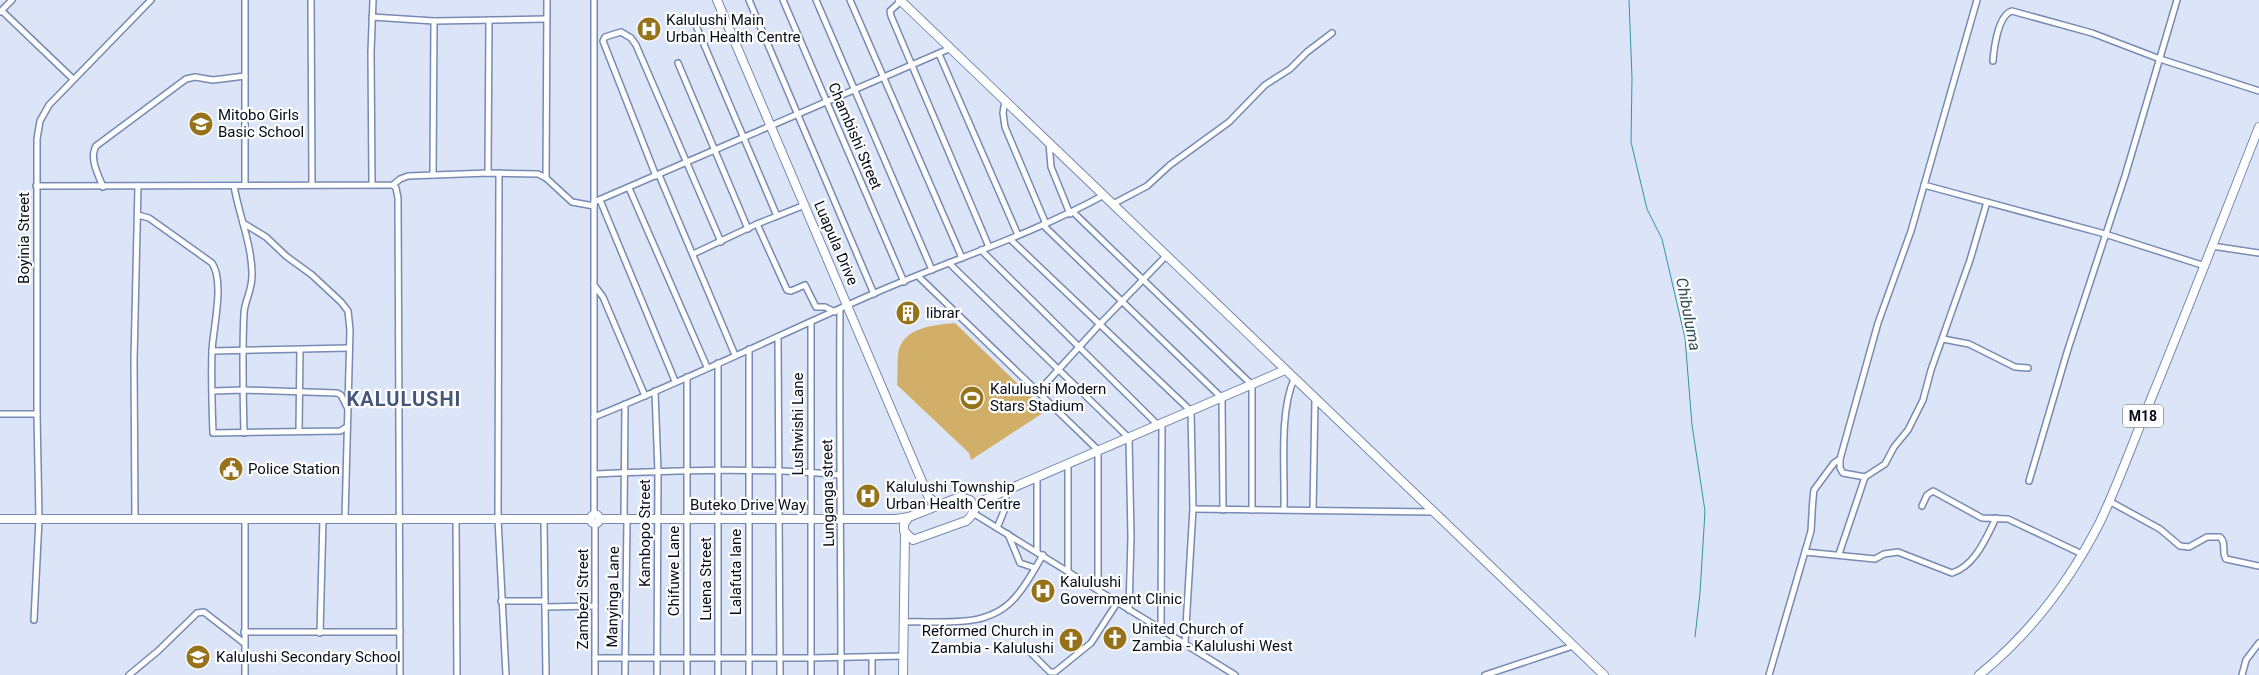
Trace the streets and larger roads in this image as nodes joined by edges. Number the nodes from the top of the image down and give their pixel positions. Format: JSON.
{"nodes":[{"id":1,"x":12,"y":0,"type":"edge"},
{"id":2,"x":151,"y":0,"type":"edge"},
{"id":3,"x":245,"y":0,"type":"edge"},
{"id":4,"x":311,"y":0,"type":"edge"},
{"id":5,"x":372,"y":0,"type":"edge"},
{"id":6,"x":547,"y":0,"type":"edge"},
{"id":7,"x":594,"y":0,"type":"edge"},
{"id":8,"x":717,"y":0,"type":"edge"},
{"id":9,"x":749,"y":0,"type":"edge"},
{"id":10,"x":783,"y":0,"type":"edge"},
{"id":11,"x":816,"y":0,"type":"edge"},
{"id":12,"x":850,"y":0,"type":"edge"},
{"id":13,"x":1977,"y":0,"type":"edge"},
{"id":14,"x":2177,"y":0,"type":"edge"},
{"id":15,"x":901,"y":1,"type":"edge"},
{"id":16,"x":1,"y":12,"type":"edge"},
{"id":17,"x":372,"y":17,"type":"junction"},
{"id":18,"x":546,"y":19,"type":"junction"},
{"id":19,"x":490,"y":20,"type":"junction"},
{"id":20,"x":434,"y":21,"type":"junction"},
{"id":21,"x":697,"y":28,"type":"dead end"},
{"id":22,"x":1332,"y":33,"type":"dead end"},
{"id":23,"x":594,"y":34,"type":"junction"},
{"id":24,"x":604,"y":39,"type":"junction"},
{"id":25,"x":951,"y":48,"type":"junction"},
{"id":26,"x":939,"y":54,"type":"junction"},
{"id":27,"x":2160,"y":59,"type":"junction"},
{"id":28,"x":1993,"y":61,"type":"dead end"},
{"id":29,"x":678,"y":64,"type":"dead end"},
{"id":30,"x":912,"y":65,"type":"junction"},
{"id":31,"x":245,"y":76,"type":"junction"},
{"id":32,"x":884,"y":78,"type":"junction"},
{"id":33,"x":73,"y":79,"type":"junction"},
{"id":34,"x":855,"y":90,"type":"junction"},
{"id":35,"x":2259,"y":91,"type":"edge"},
{"id":36,"x":1005,"y":100,"type":"junction"},
{"id":37,"x":827,"y":102,"type":"junction"},
{"id":38,"x":798,"y":115,"type":"junction"},
{"id":39,"x":770,"y":126,"type":"junction"},
{"id":40,"x":2259,"y":127,"type":"edge"},
{"id":41,"x":744,"y":136,"type":"junction"},
{"id":42,"x":1049,"y":142,"type":"junction"},
{"id":43,"x":714,"y":149,"type":"junction"},
{"id":44,"x":686,"y":162,"type":"junction"},
{"id":45,"x":488,"y":173,"type":"junction"},
{"id":46,"x":498,"y":173,"type":"junction"},
{"id":47,"x":433,"y":174,"type":"junction"},
{"id":48,"x":657,"y":175,"type":"junction"},
{"id":49,"x":546,"y":178,"type":"junction"},
{"id":50,"x":1924,"y":184,"type":"junction"},
{"id":51,"x":245,"y":185,"type":"junction"},
{"id":52,"x":312,"y":185,"type":"junction"},
{"id":53,"x":372,"y":185,"type":"junction"},
{"id":54,"x":36,"y":186,"type":"junction"},
{"id":55,"x":138,"y":186,"type":"junction"},
{"id":56,"x":234,"y":186,"type":"junction"},
{"id":57,"x":393,"y":186,"type":"junction"},
{"id":58,"x":103,"y":187,"type":"junction"},
{"id":59,"x":629,"y":188,"type":"junction"},
{"id":60,"x":1104,"y":195,"type":"junction"},
{"id":61,"x":1987,"y":202,"type":"junction"},
{"id":62,"x":596,"y":203,"type":"junction"},
{"id":63,"x":1113,"y":204,"type":"junction"},
{"id":64,"x":805,"y":205,"type":"junction"},
{"id":65,"x":1071,"y":213,"type":"junction"},
{"id":66,"x":138,"y":215,"type":"junction"},
{"id":67,"x":777,"y":216,"type":"junction"},
{"id":68,"x":244,"y":224,"type":"junction"},
{"id":69,"x":757,"y":224,"type":"junction"},
{"id":70,"x":1044,"y":225,"type":"junction"},
{"id":71,"x":748,"y":229,"type":"junction"},
{"id":72,"x":2105,"y":234,"type":"junction"},
{"id":73,"x":1018,"y":235,"type":"junction"},
{"id":74,"x":1010,"y":239,"type":"junction"},
{"id":75,"x":721,"y":242,"type":"junction"},
{"id":76,"x":2212,"y":246,"type":"junction"},
{"id":77,"x":989,"y":247,"type":"junction"},
{"id":78,"x":981,"y":250,"type":"junction"},
{"id":79,"x":693,"y":254,"type":"junction"},
{"id":80,"x":2259,"y":254,"type":"edge"},
{"id":81,"x":1166,"y":256,"type":"junction"},
{"id":82,"x":962,"y":258,"type":"junction"},
{"id":83,"x":949,"y":264,"type":"junction"},
{"id":84,"x":2205,"y":266,"type":"junction"},
{"id":85,"x":932,"y":270,"type":"junction"},
{"id":86,"x":918,"y":276,"type":"junction"},
{"id":87,"x":1143,"y":280,"type":"junction"},
{"id":88,"x":904,"y":282,"type":"junction"},
{"id":89,"x":594,"y":285,"type":"junction"},
{"id":90,"x":874,"y":294,"type":"junction"},
{"id":91,"x":1122,"y":302,"type":"junction"},
{"id":92,"x":848,"y":306,"type":"junction"},
{"id":93,"x":837,"y":311,"type":"junction"},
{"id":94,"x":811,"y":323,"type":"junction"},
{"id":95,"x":1100,"y":324,"type":"junction"},
{"id":96,"x":778,"y":338,"type":"junction"},
{"id":97,"x":1943,"y":339,"type":"junction"},
{"id":98,"x":1080,"y":346,"type":"junction"},
{"id":99,"x":349,"y":348,"type":"junction"},
{"id":100,"x":749,"y":349,"type":"junction"},
{"id":101,"x":300,"y":350,"type":"junction"},
{"id":102,"x":212,"y":351,"type":"junction"},
{"id":103,"x":244,"y":351,"type":"junction"},
{"id":104,"x":735,"y":355,"type":"junction"},
{"id":105,"x":718,"y":363,"type":"junction"},
{"id":106,"x":707,"y":367,"type":"junction"},
{"id":107,"x":2028,"y":368,"type":"dead end"},
{"id":108,"x":1059,"y":370,"type":"junction"},
{"id":109,"x":1285,"y":370,"type":"junction"},
{"id":110,"x":687,"y":377,"type":"junction"},
{"id":111,"x":1294,"y":379,"type":"junction"},
{"id":112,"x":675,"y":381,"type":"junction"},
{"id":113,"x":1252,"y":385,"type":"junction"},
{"id":114,"x":243,"y":390,"type":"junction"},
{"id":115,"x":213,"y":391,"type":"junction"},
{"id":116,"x":655,"y":391,"type":"junction"},
{"id":117,"x":299,"y":392,"type":"junction"},
{"id":118,"x":1038,"y":392,"type":"junction"},
{"id":119,"x":645,"y":396,"type":"junction"},
{"id":120,"x":1222,"y":398,"type":"junction"},
{"id":121,"x":1316,"y":400,"type":"junction"},
{"id":122,"x":625,"y":404,"type":"junction"},
{"id":123,"x":347,"y":408,"type":"junction"},
{"id":124,"x":1191,"y":411,"type":"junction"},
{"id":125,"x":0,"y":414,"type":"edge"},
{"id":126,"x":37,"y":414,"type":"junction"},
{"id":127,"x":594,"y":417,"type":"junction"},
{"id":128,"x":1160,"y":424,"type":"junction"},
{"id":129,"x":346,"y":428,"type":"junction"},
{"id":130,"x":299,"y":431,"type":"junction"},
{"id":131,"x":335,"y":431,"type":"junction"},
{"id":132,"x":244,"y":433,"type":"junction"},
{"id":133,"x":1129,"y":438,"type":"junction"},
{"id":134,"x":347,"y":447,"type":"junction"},
{"id":135,"x":1098,"y":450,"type":"junction"},
{"id":136,"x":1840,"y":459,"type":"junction"},
{"id":137,"x":1068,"y":464,"type":"junction"},
{"id":138,"x":718,"y":470,"type":"junction"},
{"id":139,"x":749,"y":471,"type":"junction"},
{"id":140,"x":658,"y":472,"type":"junction"},
{"id":141,"x":687,"y":472,"type":"junction"},
{"id":142,"x":624,"y":473,"type":"junction"},
{"id":143,"x":780,"y":473,"type":"junction"},
{"id":144,"x":811,"y":473,"type":"junction"},
{"id":145,"x":594,"y":474,"type":"junction"},
{"id":146,"x":839,"y":475,"type":"junction"},
{"id":147,"x":1037,"y":477,"type":"junction"},
{"id":148,"x":1865,"y":477,"type":"junction"},
{"id":149,"x":2029,"y":481,"type":"dead end"},
{"id":150,"x":1007,"y":490,"type":"junction"},
{"id":151,"x":929,"y":498,"type":"junction"},
{"id":152,"x":968,"y":499,"type":"junction"},
{"id":153,"x":984,"y":500,"type":"junction"},
{"id":154,"x":2108,"y":501,"type":"junction"},
{"id":155,"x":940,"y":505,"type":"junction"},
{"id":156,"x":1922,"y":506,"type":"dead end"},
{"id":157,"x":1193,"y":509,"type":"junction"},
{"id":158,"x":1284,"y":509,"type":"junction"},
{"id":159,"x":1223,"y":510,"type":"junction"},
{"id":160,"x":1252,"y":510,"type":"junction"},
{"id":161,"x":1313,"y":510,"type":"junction"},
{"id":162,"x":925,"y":511,"type":"junction"},
{"id":163,"x":974,"y":511,"type":"junction"},
{"id":164,"x":1434,"y":512,"type":"junction"},
{"id":165,"x":909,"y":517,"type":"junction"},
{"id":166,"x":749,"y":518,"type":"junction"},
{"id":167,"x":1996,"y":518,"type":"junction"},
{"id":168,"x":0,"y":519,"type":"edge"},
{"id":169,"x":135,"y":519,"type":"junction"},
{"id":170,"x":245,"y":519,"type":"junction"},
{"id":171,"x":323,"y":519,"type":"junction"},
{"id":172,"x":345,"y":519,"type":"junction"},
{"id":173,"x":400,"y":519,"type":"junction"},
{"id":174,"x":456,"y":519,"type":"junction"},
{"id":175,"x":498,"y":519,"type":"junction"},
{"id":176,"x":544,"y":519,"type":"junction"},
{"id":177,"x":595,"y":519,"type":"junction"},
{"id":178,"x":625,"y":519,"type":"junction"},
{"id":179,"x":657,"y":519,"type":"junction"},
{"id":180,"x":687,"y":519,"type":"junction"},
{"id":181,"x":718,"y":519,"type":"junction"},
{"id":182,"x":780,"y":519,"type":"junction"},
{"id":183,"x":810,"y":519,"type":"junction"},
{"id":184,"x":896,"y":519,"type":"junction"},
{"id":185,"x":39,"y":520,"type":"junction"},
{"id":186,"x":841,"y":520,"type":"junction"},
{"id":187,"x":997,"y":528,"type":"junction"},
{"id":188,"x":904,"y":529,"type":"junction"},
{"id":189,"x":1008,"y":534,"type":"junction"},
{"id":190,"x":913,"y":540,"type":"junction"},
{"id":191,"x":1037,"y":551,"type":"junction"},
{"id":192,"x":904,"y":552,"type":"junction"},
{"id":193,"x":1805,"y":552,"type":"junction"},
{"id":194,"x":1839,"y":554,"type":"junction"},
{"id":195,"x":2082,"y":554,"type":"junction"},
{"id":196,"x":1043,"y":555,"type":"junction"},
{"id":197,"x":2259,"y":566,"type":"edge"},
{"id":198,"x":1035,"y":568,"type":"junction"},
{"id":199,"x":1068,"y":571,"type":"junction"},
{"id":200,"x":1098,"y":590,"type":"junction"},
{"id":201,"x":501,"y":601,"type":"junction"},
{"id":202,"x":1117,"y":603,"type":"junction"},
{"id":203,"x":545,"y":604,"type":"junction"},
{"id":204,"x":595,"y":606,"type":"junction"},
{"id":205,"x":1129,"y":610,"type":"junction"},
{"id":206,"x":34,"y":620,"type":"dead end"},
{"id":207,"x":903,"y":622,"type":"junction"},
{"id":208,"x":1161,"y":629,"type":"junction"},
{"id":209,"x":244,"y":632,"type":"junction"},
{"id":210,"x":400,"y":632,"type":"junction"},
{"id":211,"x":320,"y":633,"type":"junction"},
{"id":212,"x":244,"y":643,"type":"junction"},
{"id":213,"x":1185,"y":643,"type":"junction"},
{"id":214,"x":2259,"y":643,"type":"edge"},
{"id":215,"x":1572,"y":646,"type":"junction"},
{"id":216,"x":1026,"y":648,"type":"dead end"},
{"id":217,"x":903,"y":656,"type":"junction"},
{"id":218,"x":625,"y":657,"type":"junction"},
{"id":219,"x":657,"y":657,"type":"junction"},
{"id":220,"x":687,"y":657,"type":"junction"},
{"id":221,"x":718,"y":657,"type":"junction"},
{"id":222,"x":749,"y":657,"type":"junction"},
{"id":223,"x":872,"y":657,"type":"junction"},
{"id":224,"x":595,"y":658,"type":"junction"},
{"id":225,"x":780,"y":658,"type":"junction"},
{"id":226,"x":810,"y":658,"type":"junction"},
{"id":227,"x":841,"y":658,"type":"junction"},
{"id":228,"x":129,"y":675,"type":"edge"},
{"id":229,"x":245,"y":675,"type":"edge"},
{"id":230,"x":400,"y":675,"type":"edge"},
{"id":231,"x":456,"y":675,"type":"edge"},
{"id":232,"x":506,"y":675,"type":"edge"},
{"id":233,"x":546,"y":675,"type":"edge"},
{"id":234,"x":596,"y":675,"type":"edge"},
{"id":235,"x":625,"y":675,"type":"edge"},
{"id":236,"x":657,"y":675,"type":"edge"},
{"id":237,"x":687,"y":675,"type":"edge"},
{"id":238,"x":718,"y":675,"type":"edge"},
{"id":239,"x":749,"y":675,"type":"edge"},
{"id":240,"x":780,"y":675,"type":"edge"},
{"id":241,"x":811,"y":675,"type":"edge"},
{"id":242,"x":841,"y":675,"type":"edge"},
{"id":243,"x":872,"y":675,"type":"edge"},
{"id":244,"x":903,"y":675,"type":"edge"},
{"id":245,"x":1235,"y":675,"type":"edge"},
{"id":246,"x":1485,"y":675,"type":"edge"},
{"id":247,"x":1604,"y":675,"type":"edge"},
{"id":248,"x":1769,"y":675,"type":"edge"},
{"id":249,"x":1978,"y":675,"type":"edge"},
{"id":250,"x":2242,"y":675,"type":"edge"}],
"edges":[{"from":1,"to":16,"type":"street"},
{"from":2,"to":33,"type":"street","name":"Boyinia Street"},
{"from":3,"to":31,"type":"street"},
{"from":4,"to":52,"type":"street"},
{"from":5,"to":17,"type":"street"},
{"from":6,"to":18,"type":"street"},
{"from":7,"to":23,"type":"street","name":"Zambezi Street"},
{"from":8,"to":39,"type":"street","name":"Luapula Drive"},
{"from":9,"to":38,"type":"street"},
{"from":10,"to":37,"type":"street","name":"Chambishi Street"},
{"from":11,"to":34,"type":"street"},
{"from":12,"to":32,"type":"street"},
{"from":13,"to":50,"type":"street"},
{"from":14,"to":27,"type":"street"},
{"from":15,"to":25,"type":"street"},
{"from":15,"to":30,"type":"street"},
{"from":16,"to":33,"type":"street"},
{"from":17,"to":20,"type":"street"},
{"from":17,"to":53,"type":"street"},
{"from":18,"to":19,"type":"street"},
{"from":18,"to":49,"type":"street"},
{"from":19,"to":20,"type":"street"},
{"from":19,"to":45,"type":"street"},
{"from":20,"to":47,"type":"street"},
{"from":21,"to":41,"type":"street"},
{"from":22,"to":63,"type":"street"},
{"from":23,"to":24,"type":"street"},
{"from":23,"to":62,"type":"street","name":"Zambezi Street"},
{"from":24,"to":44,"type":"street"},
{"from":24,"to":48,"type":"street"},
{"from":25,"to":26,"type":"street"},
{"from":25,"to":36,"type":"street"},
{"from":26,"to":30,"type":"street"},
{"from":26,"to":73,"type":"street"},
{"from":27,"to":28,"type":"street"},
{"from":27,"to":35,"type":"street"},
{"from":27,"to":72,"type":"street"},
{"from":29,"to":43,"type":"street"},
{"from":30,"to":32,"type":"street"},
{"from":30,"to":77,"type":"street"},
{"from":31,"to":51,"type":"street"},
{"from":31,"to":58,"type":"street"},
{"from":32,"to":34,"type":"street"},
{"from":32,"to":82,"type":"street"},
{"from":33,"to":54,"type":"street","name":"Boyinia Street"},
{"from":34,"to":37,"type":"street"},
{"from":34,"to":85,"type":"street"},
{"from":36,"to":42,"type":"street"},
{"from":36,"to":70,"type":"street"},
{"from":37,"to":38,"type":"street"},
{"from":37,"to":88,"type":"street","name":"Chambishi Street"},
{"from":38,"to":39,"type":"street"},
{"from":38,"to":90,"type":"street"},
{"from":39,"to":41,"type":"street"},
{"from":39,"to":64,"type":"street","name":"Luapula Drive"},
{"from":40,"to":76,"type":"street","number":"M18"},
{"from":41,"to":43,"type":"street"},
{"from":41,"to":67,"type":"street"},
{"from":42,"to":60,"type":"street"},
{"from":42,"to":65,"type":"street"},
{"from":43,"to":44,"type":"street"},
{"from":43,"to":71,"type":"street"},
{"from":44,"to":48,"type":"street"},
{"from":44,"to":75,"type":"street"},
{"from":45,"to":46,"type":"street"},
{"from":45,"to":47,"type":"street"},
{"from":46,"to":49,"type":"street"},
{"from":46,"to":175,"type":"street"},
{"from":47,"to":57,"type":"street"},
{"from":48,"to":59,"type":"street"},
{"from":48,"to":79,"type":"street"},
{"from":49,"to":62,"type":"street"},
{"from":50,"to":61,"type":"street"},
{"from":50,"to":136,"type":"street"},
{"from":51,"to":52,"type":"street"},
{"from":51,"to":56,"type":"street"},
{"from":52,"to":53,"type":"street"},
{"from":53,"to":57,"type":"street"},
{"from":54,"to":58,"type":"street"},
{"from":54,"to":126,"type":"street","name":"Boyinia Street"},
{"from":55,"to":56,"type":"street"},
{"from":55,"to":58,"type":"street"},
{"from":55,"to":66,"type":"street"},
{"from":56,"to":68,"type":"street"},
{"from":57,"to":173,"type":"street"},
{"from":59,"to":62,"type":"street"},
{"from":59,"to":106,"type":"street"},
{"from":60,"to":63,"type":"street"},
{"from":60,"to":65,"type":"street"},
{"from":61,"to":72,"type":"street"},
{"from":61,"to":97,"type":"street"},
{"from":62,"to":89,"type":"street","name":"Zambezi Street"},
{"from":62,"to":112,"type":"street"},
{"from":63,"to":81,"type":"street"},
{"from":64,"to":67,"type":"street"},
{"from":64,"to":92,"type":"street","name":"Luapula Drive"},
{"from":65,"to":70,"type":"street"},
{"from":65,"to":87,"type":"street"},
{"from":66,"to":102,"type":"street"},
{"from":66,"to":169,"type":"street"},
{"from":67,"to":69,"type":"street"},
{"from":68,"to":99,"type":"street"},
{"from":68,"to":103,"type":"street"},
{"from":69,"to":71,"type":"street"},
{"from":69,"to":93,"type":"street"},
{"from":70,"to":73,"type":"street"},
{"from":70,"to":91,"type":"street"},
{"from":71,"to":75,"type":"street"},
{"from":72,"to":84,"type":"street"},
{"from":72,"to":149,"type":"street"},
{"from":73,"to":74,"type":"street"},
{"from":74,"to":77,"type":"street"},
{"from":74,"to":95,"type":"street"},
{"from":75,"to":79,"type":"street"},
{"from":76,"to":80,"type":"street"},
{"from":76,"to":84,"type":"street","number":"M18"},
{"from":77,"to":78,"type":"street"},
{"from":78,"to":82,"type":"street"},
{"from":78,"to":98,"type":"street"},
{"from":79,"to":104,"type":"street"},
{"from":81,"to":87,"type":"street"},
{"from":81,"to":109,"type":"street"},
{"from":82,"to":83,"type":"street"},
{"from":83,"to":85,"type":"street"},
{"from":83,"to":108,"type":"street"},
{"from":84,"to":154,"type":"street","number":"M18"},
{"from":85,"to":86,"type":"street"},
{"from":86,"to":88,"type":"street"},
{"from":86,"to":118,"type":"street"},
{"from":87,"to":91,"type":"street"},
{"from":87,"to":113,"type":"street"},
{"from":88,"to":90,"type":"street"},
{"from":89,"to":119,"type":"street"},
{"from":89,"to":127,"type":"street","name":"Zambezi Street"},
{"from":90,"to":92,"type":"street"},
{"from":91,"to":95,"type":"street"},
{"from":91,"to":120,"type":"street"},
{"from":92,"to":93,"type":"street"},
{"from":92,"to":151,"type":"street","name":"Luapula Drive"},
{"from":93,"to":94,"type":"street"},
{"from":93,"to":146,"type":"street","name":"Lunganga street"},
{"from":94,"to":96,"type":"street"},
{"from":94,"to":144,"type":"street","name":"Lushwishi Lane"},
{"from":95,"to":98,"type":"street"},
{"from":95,"to":124,"type":"street"},
{"from":96,"to":100,"type":"street"},
{"from":96,"to":143,"type":"street"},
{"from":97,"to":107,"type":"street"},
{"from":97,"to":148,"type":"street"},
{"from":98,"to":108,"type":"street"},
{"from":98,"to":128,"type":"street"},
{"from":99,"to":101,"type":"street"},
{"from":99,"to":123,"type":"street"},
{"from":100,"to":104,"type":"street"},
{"from":100,"to":139,"type":"street","name":"Lalafuta lane"},
{"from":101,"to":103,"type":"street"},
{"from":101,"to":117,"type":"street"},
{"from":102,"to":103,"type":"street"},
{"from":102,"to":115,"type":"street"},
{"from":103,"to":114,"type":"street"},
{"from":104,"to":105,"type":"street"},
{"from":105,"to":106,"type":"street"},
{"from":105,"to":138,"type":"street","name":"Luena Street"},
{"from":106,"to":110,"type":"street"},
{"from":108,"to":118,"type":"street"},
{"from":108,"to":133,"type":"street"},
{"from":109,"to":111,"type":"street"},
{"from":109,"to":113,"type":"street"},
{"from":110,"to":112,"type":"street"},
{"from":110,"to":141,"type":"street","name":"Chifuwe Lane"},
{"from":111,"to":121,"type":"street"},
{"from":111,"to":158,"type":"street"},
{"from":112,"to":116,"type":"street"},
{"from":113,"to":120,"type":"street"},
{"from":113,"to":160,"type":"street"},
{"from":114,"to":115,"type":"street"},
{"from":114,"to":117,"type":"street"},
{"from":114,"to":132,"type":"street"},
{"from":115,"to":132,"type":"street"},
{"from":116,"to":119,"type":"street"},
{"from":116,"to":140,"type":"street","name":"Kambopo Street"},
{"from":117,"to":123,"type":"street"},
{"from":117,"to":130,"type":"street"},
{"from":118,"to":135,"type":"street"},
{"from":119,"to":122,"type":"street"},
{"from":120,"to":124,"type":"street"},
{"from":120,"to":159,"type":"street"},
{"from":121,"to":161,"type":"street"},
{"from":121,"to":164,"type":"street"},
{"from":122,"to":127,"type":"street"},
{"from":122,"to":142,"type":"street","name":"Manyinga Lane"},
{"from":123,"to":129,"type":"street"},
{"from":124,"to":128,"type":"street"},
{"from":124,"to":157,"type":"street"},
{"from":125,"to":126,"type":"street"},
{"from":126,"to":185,"type":"street","name":"Boyinia Street"},
{"from":127,"to":145,"type":"street","name":"Zambezi Street"},
{"from":128,"to":133,"type":"street"},
{"from":128,"to":208,"type":"street"},
{"from":129,"to":131,"type":"street"},
{"from":129,"to":134,"type":"street"},
{"from":130,"to":131,"type":"street"},
{"from":130,"to":132,"type":"street"},
{"from":131,"to":134,"type":"street"},
{"from":133,"to":135,"type":"street"},
{"from":133,"to":205,"type":"street"},
{"from":134,"to":172,"type":"street"},
{"from":135,"to":137,"type":"street"},
{"from":135,"to":200,"type":"street"},
{"from":136,"to":148,"type":"street"},
{"from":136,"to":193,"type":"street"},
{"from":137,"to":147,"type":"street"},
{"from":137,"to":199,"type":"street"},
{"from":138,"to":139,"type":"street"},
{"from":138,"to":141,"type":"street"},
{"from":138,"to":181,"type":"street","name":"Luena Street"},
{"from":139,"to":143,"type":"street"},
{"from":139,"to":166,"type":"street","name":"Lalafuta lane"},
{"from":140,"to":141,"type":"street"},
{"from":140,"to":142,"type":"street"},
{"from":140,"to":179,"type":"street","name":"Kambopo Street"},
{"from":141,"to":180,"type":"street","name":"Chifuwe Lane"},
{"from":142,"to":145,"type":"street"},
{"from":142,"to":178,"type":"street","name":"Manyinga Lane"},
{"from":143,"to":144,"type":"street"},
{"from":143,"to":182,"type":"street"},
{"from":144,"to":146,"type":"street"},
{"from":144,"to":183,"type":"street","name":"Lushwishi Lane"},
{"from":145,"to":177,"type":"street","name":"Zambezi Street"},
{"from":146,"to":186,"type":"street","name":"Lunganga street"},
{"from":147,"to":150,"type":"street"},
{"from":147,"to":191,"type":"street"},
{"from":148,"to":194,"type":"street"},
{"from":150,"to":153,"type":"street"},
{"from":150,"to":187,"type":"street"},
{"from":151,"to":155,"type":"street"},
{"from":151,"to":162,"type":"street"},
{"from":152,"to":153,"type":"street","name":"Buteko Drive Way"},
{"from":152,"to":155,"type":"street","name":"Buteko Drive Way"},
{"from":152,"to":163,"type":"street"},
{"from":153,"to":163,"type":"street"},
{"from":154,"to":195,"type":"street","number":"M18"},
{"from":154,"to":197,"type":"street"},
{"from":155,"to":162,"type":"street","name":"Buteko Drive Way"},
{"from":156,"to":167,"type":"street"},
{"from":157,"to":159,"type":"street"},
{"from":157,"to":213,"type":"street"},
{"from":158,"to":160,"type":"street"},
{"from":158,"to":161,"type":"street"},
{"from":159,"to":160,"type":"street"},
{"from":161,"to":164,"type":"street"},
{"from":162,"to":165,"type":"street","name":"Buteko Drive Way"},
{"from":163,"to":187,"type":"street"},
{"from":163,"to":190,"type":"street"},
{"from":164,"to":215,"type":"street"},
{"from":165,"to":184,"type":"street","name":"Buteko Drive Way"},
{"from":165,"to":188,"type":"street"},
{"from":166,"to":181,"type":"street","name":"Buteko Drive Way"},
{"from":166,"to":182,"type":"street","name":"Buteko Drive Way"},
{"from":166,"to":222,"type":"street","name":"Lalafuta lane"},
{"from":167,"to":194,"type":"street"},
{"from":167,"to":195,"type":"street"},
{"from":168,"to":185,"type":"street","name":"Buteko Drive Way"},
{"from":169,"to":170,"type":"street","name":"Buteko Drive Way"},
{"from":169,"to":185,"type":"street","name":"Buteko Drive Way"},
{"from":170,"to":171,"type":"street","name":"Buteko Drive Way"},
{"from":170,"to":209,"type":"street"},
{"from":171,"to":172,"type":"street","name":"Buteko Drive Way"},
{"from":171,"to":211,"type":"street"},
{"from":172,"to":173,"type":"street","name":"Buteko Drive Way"},
{"from":173,"to":174,"type":"street","name":"Buteko Drive Way"},
{"from":173,"to":210,"type":"street"},
{"from":174,"to":175,"type":"street","name":"Buteko Drive Way"},
{"from":174,"to":231,"type":"street"},
{"from":175,"to":176,"type":"street","name":"Buteko Drive Way"},
{"from":175,"to":201,"type":"street"},
{"from":176,"to":177,"type":"street","name":"Buteko Drive Way"},
{"from":176,"to":203,"type":"street"},
{"from":177,"to":178,"type":"street","name":"Buteko Drive Way"},
{"from":177,"to":204,"type":"street","name":"Zambezi Street"},
{"from":178,"to":179,"type":"street","name":"Buteko Drive Way"},
{"from":178,"to":218,"type":"street","name":"Manyinga Lane"},
{"from":179,"to":180,"type":"street","name":"Buteko Drive Way"},
{"from":179,"to":219,"type":"street","name":"Kambopo Street"},
{"from":180,"to":181,"type":"street","name":"Buteko Drive Way"},
{"from":180,"to":220,"type":"street","name":"Chifuwe Lane"},
{"from":181,"to":221,"type":"street","name":"Luena Street"},
{"from":182,"to":183,"type":"street","name":"Buteko Drive Way"},
{"from":182,"to":225,"type":"street"},
{"from":183,"to":186,"type":"street","name":"Buteko Drive Way"},
{"from":183,"to":226,"type":"street","name":"Lushwishi Lane"},
{"from":184,"to":186,"type":"street","name":"Buteko Drive Way"},
{"from":184,"to":188,"type":"street"},
{"from":185,"to":206,"type":"street","name":"Boyinia Street"},
{"from":186,"to":227,"type":"street","name":"Lunganga street"},
{"from":187,"to":189,"type":"street"},
{"from":188,"to":190,"type":"street"},
{"from":188,"to":192,"type":"street"},
{"from":189,"to":191,"type":"street"},
{"from":189,"to":198,"type":"street"},
{"from":190,"to":192,"type":"street"},
{"from":191,"to":196,"type":"street"},
{"from":192,"to":207,"type":"street"},
{"from":193,"to":194,"type":"street"},
{"from":193,"to":248,"type":"street"},
{"from":195,"to":249,"type":"street","number":"M18"},
{"from":196,"to":198,"type":"street"},
{"from":196,"to":199,"type":"street"},
{"from":198,"to":207,"type":"street"},
{"from":199,"to":200,"type":"street"},
{"from":200,"to":202,"type":"street"},
{"from":201,"to":203,"type":"street"},
{"from":201,"to":232,"type":"street"},
{"from":202,"to":205,"type":"street"},
{"from":202,"to":216,"type":"street"},
{"from":203,"to":204,"type":"street"},
{"from":203,"to":233,"type":"street"},
{"from":204,"to":224,"type":"street","name":"Zambezi Street"},
{"from":205,"to":208,"type":"street"},
{"from":207,"to":217,"type":"street"},
{"from":208,"to":213,"type":"street"},
{"from":209,"to":211,"type":"street"},
{"from":209,"to":212,"type":"street"},
{"from":210,"to":211,"type":"street"},
{"from":210,"to":230,"type":"street"},
{"from":212,"to":228,"type":"street"},
{"from":212,"to":229,"type":"street"},
{"from":213,"to":245,"type":"street"},
{"from":214,"to":250,"type":"street"},
{"from":215,"to":246,"type":"street"},
{"from":215,"to":247,"type":"street"},
{"from":217,"to":223,"type":"street"},
{"from":217,"to":244,"type":"street"},
{"from":218,"to":219,"type":"street"},
{"from":218,"to":224,"type":"street"},
{"from":218,"to":235,"type":"street","name":"Manyinga Lane"},
{"from":219,"to":220,"type":"street"},
{"from":219,"to":236,"type":"street","name":"Kambopo Street"},
{"from":220,"to":221,"type":"street"},
{"from":220,"to":237,"type":"street","name":"Chifuwe Lane"},
{"from":221,"to":222,"type":"street"},
{"from":221,"to":238,"type":"street","name":"Luena Street"},
{"from":222,"to":225,"type":"street"},
{"from":222,"to":239,"type":"street","name":"Lalafuta lane"},
{"from":223,"to":227,"type":"street"},
{"from":223,"to":243,"type":"street"},
{"from":224,"to":234,"type":"street","name":"Zambezi Street"},
{"from":225,"to":226,"type":"street"},
{"from":225,"to":240,"type":"street"},
{"from":226,"to":227,"type":"street"},
{"from":226,"to":241,"type":"street","name":"Lushwishi Lane"},
{"from":227,"to":242,"type":"street","name":"Lunganga street"}]}
